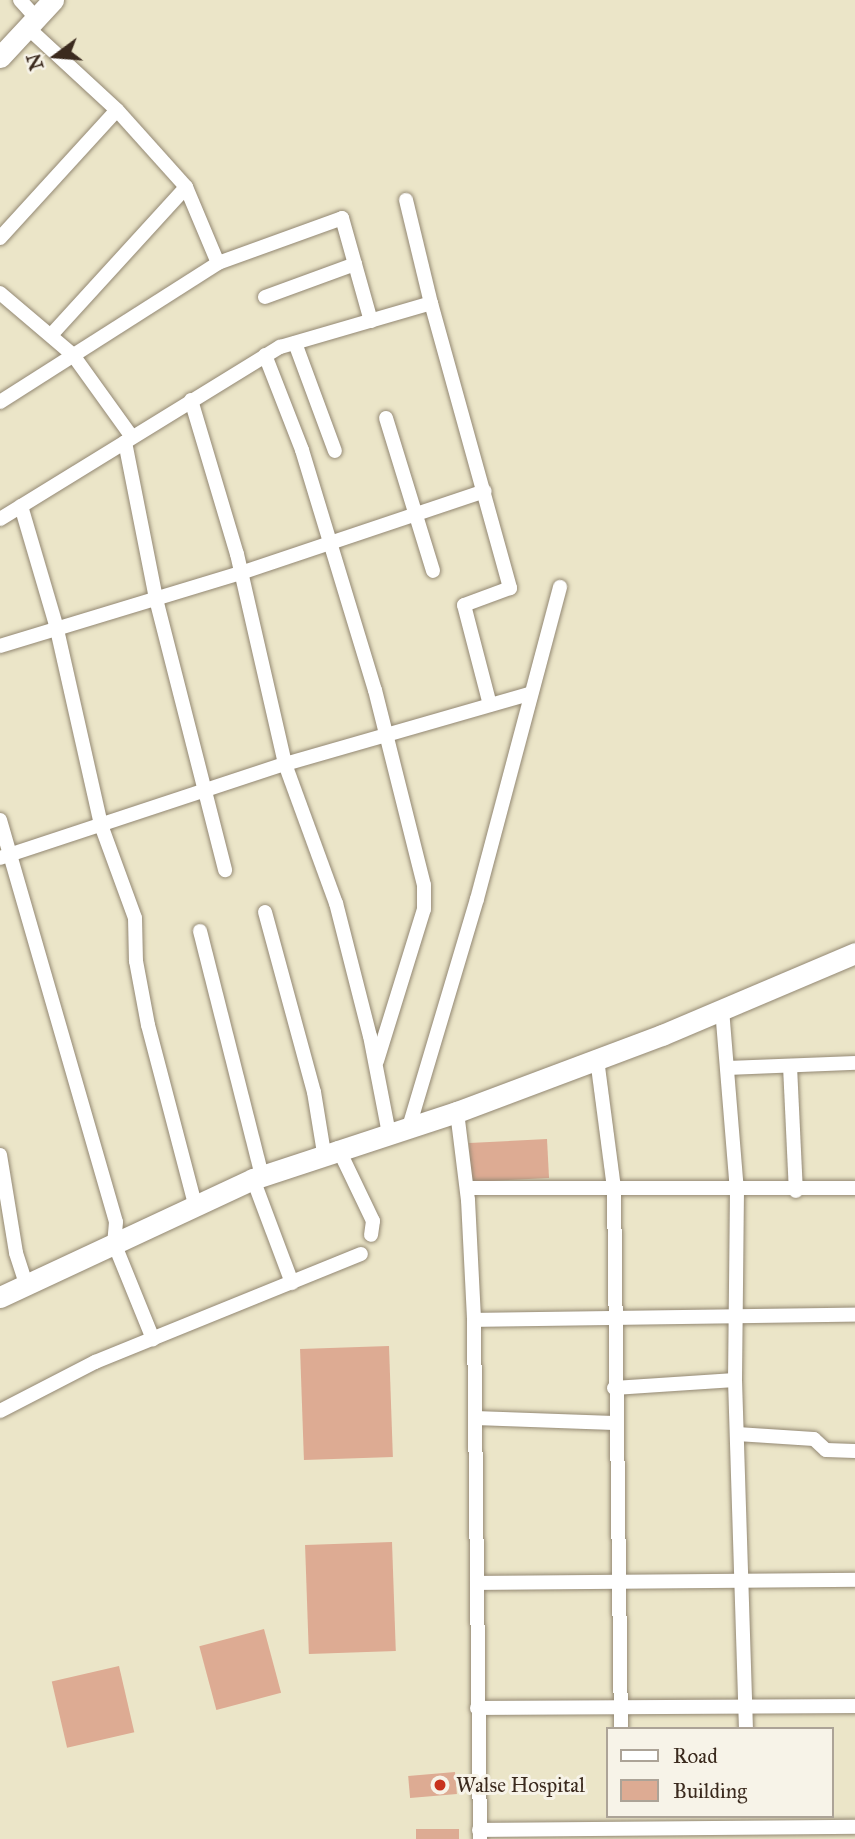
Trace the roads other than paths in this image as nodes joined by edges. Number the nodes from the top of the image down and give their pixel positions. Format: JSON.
{"nodes":[{"id":1,"x":20,"y":0,"type":"edge"},
{"id":2,"x":53,"y":0,"type":"edge"},
{"id":3,"x":32,"y":23,"type":"junction"},
{"id":4,"x":0,"y":57,"type":"edge"},
{"id":5,"x":117,"y":110,"type":"junction"},
{"id":6,"x":186,"y":187,"type":"junction"},
{"id":7,"x":406,"y":200,"type":"dead end"},
{"id":8,"x":1,"y":234,"type":"edge"},
{"id":9,"x":218,"y":263,"type":"junction"},
{"id":10,"x":355,"y":264,"type":"junction"},
{"id":11,"x":0,"y":293,"type":"edge"},
{"id":12,"x":265,"y":297,"type":"dead end"},
{"id":13,"x":431,"y":303,"type":"junction"},
{"id":14,"x":370,"y":321,"type":"junction"},
{"id":15,"x":52,"y":334,"type":"junction"},
{"id":16,"x":295,"y":343,"type":"junction"},
{"id":17,"x":73,"y":355,"type":"junction"},
{"id":18,"x":265,"y":355,"type":"junction"},
{"id":19,"x":191,"y":400,"type":"junction"},
{"id":20,"x":0,"y":402,"type":"edge"},
{"id":21,"x":386,"y":418,"type":"dead end"},
{"id":22,"x":129,"y":440,"type":"junction"},
{"id":23,"x":335,"y":452,"type":"dead end"},
{"id":24,"x":485,"y":491,"type":"junction"},
{"id":25,"x":21,"y":506,"type":"junction"},
{"id":26,"x":415,"y":513,"type":"junction"},
{"id":27,"x":0,"y":519,"type":"edge"},
{"id":28,"x":330,"y":541,"type":"junction"},
{"id":29,"x":433,"y":571,"type":"dead end"},
{"id":30,"x":241,"y":573,"type":"junction"},
{"id":31,"x":560,"y":587,"type":"dead end"},
{"id":32,"x":156,"y":599,"type":"junction"},
{"id":33,"x":57,"y":629,"type":"junction"},
{"id":34,"x":0,"y":646,"type":"edge"},
{"id":35,"x":529,"y":694,"type":"junction"},
{"id":36,"x":491,"y":705,"type":"junction"},
{"id":37,"x":387,"y":734,"type":"junction"},
{"id":38,"x":285,"y":764,"type":"junction"},
{"id":39,"x":205,"y":789,"type":"junction"},
{"id":40,"x":0,"y":820,"type":"edge"},
{"id":41,"x":101,"y":825,"type":"junction"},
{"id":42,"x":5,"y":856,"type":"edge"},
{"id":43,"x":225,"y":870,"type":"dead end"},
{"id":44,"x":265,"y":912,"type":"dead end"},
{"id":45,"x":200,"y":931,"type":"dead end"},
{"id":46,"x":855,"y":953,"type":"edge"},
{"id":47,"x":722,"y":1009,"type":"junction"},
{"id":48,"x":597,"y":1059,"type":"junction"},
{"id":49,"x":855,"y":1063,"type":"edge"},
{"id":50,"x":376,"y":1065,"type":"junction"},
{"id":51,"x":790,"y":1066,"type":"junction"},
{"id":52,"x":728,"y":1068,"type":"junction"},
{"id":53,"x":457,"y":1112,"type":"junction"},
{"id":54,"x":410,"y":1127,"type":"junction"},
{"id":55,"x":389,"y":1134,"type":"junction"},
{"id":56,"x":331,"y":1150,"type":"junction"},
{"id":57,"x":0,"y":1155,"type":"edge"},
{"id":58,"x":258,"y":1178,"type":"junction"},
{"id":59,"x":467,"y":1188,"type":"junction"},
{"id":60,"x":855,"y":1188,"type":"edge"},
{"id":61,"x":614,"y":1189,"type":"junction"},
{"id":62,"x":737,"y":1190,"type":"junction"},
{"id":63,"x":796,"y":1191,"type":"junction"},
{"id":64,"x":195,"y":1204,"type":"junction"},
{"id":65,"x":371,"y":1235,"type":"dead end"},
{"id":66,"x":114,"y":1243,"type":"junction"},
{"id":67,"x":361,"y":1254,"type":"dead end"},
{"id":68,"x":292,"y":1283,"type":"junction"},
{"id":69,"x":26,"y":1284,"type":"junction"},
{"id":70,"x":0,"y":1297,"type":"edge"},
{"id":71,"x":613,"y":1314,"type":"junction"},
{"id":72,"x":738,"y":1315,"type":"junction"},
{"id":73,"x":855,"y":1315,"type":"edge"},
{"id":74,"x":474,"y":1320,"type":"junction"},
{"id":75,"x":153,"y":1339,"type":"junction"},
{"id":76,"x":735,"y":1380,"type":"junction"},
{"id":77,"x":614,"y":1388,"type":"junction"},
{"id":78,"x":0,"y":1411,"type":"edge"},
{"id":79,"x":475,"y":1418,"type":"junction"},
{"id":80,"x":614,"y":1423,"type":"junction"},
{"id":81,"x":737,"y":1434,"type":"junction"},
{"id":82,"x":855,"y":1451,"type":"edge"},
{"id":83,"x":616,"y":1580,"type":"junction"},
{"id":84,"x":744,"y":1580,"type":"junction"},
{"id":85,"x":855,"y":1580,"type":"edge"},
{"id":86,"x":477,"y":1583,"type":"junction"},
{"id":87,"x":855,"y":1706,"type":"edge"},
{"id":88,"x":620,"y":1707,"type":"junction"},
{"id":89,"x":746,"y":1707,"type":"junction"},
{"id":90,"x":477,"y":1708,"type":"junction"},
{"id":91,"x":621,"y":1727,"type":"edge"},
{"id":92,"x":746,"y":1727,"type":"edge"},
{"id":93,"x":624,"y":1823,"type":"edge"},
{"id":94,"x":855,"y":1827,"type":"edge"},
{"id":95,"x":745,"y":1828,"type":"edge"},
{"id":96,"x":480,"y":1835,"type":"edge"}],
"edges":[{"from":1,"to":3,"type":"street"},
{"from":2,"to":3,"type":"street"},
{"from":3,"to":4,"type":"street"},
{"from":3,"to":5,"type":"street"},
{"from":5,"to":6,"type":"street"},
{"from":5,"to":8,"type":"street"},
{"from":6,"to":9,"type":"street"},
{"from":6,"to":15,"type":"street"},
{"from":7,"to":13,"type":"street"},
{"from":9,"to":10,"type":"street"},
{"from":9,"to":17,"type":"street"},
{"from":10,"to":12,"type":"street"},
{"from":10,"to":14,"type":"street"},
{"from":11,"to":15,"type":"street"},
{"from":13,"to":14,"type":"street"},
{"from":13,"to":24,"type":"street"},
{"from":14,"to":16,"type":"street"},
{"from":15,"to":17,"type":"street"},
{"from":16,"to":18,"type":"street"},
{"from":16,"to":23,"type":"street"},
{"from":17,"to":20,"type":"street"},
{"from":17,"to":22,"type":"street"},
{"from":18,"to":19,"type":"street"},
{"from":18,"to":28,"type":"street"},
{"from":19,"to":22,"type":"street"},
{"from":19,"to":30,"type":"street"},
{"from":21,"to":26,"type":"street"},
{"from":22,"to":25,"type":"street"},
{"from":22,"to":32,"type":"street"},
{"from":24,"to":26,"type":"street"},
{"from":24,"to":36,"type":"street"},
{"from":25,"to":27,"type":"street"},
{"from":25,"to":33,"type":"street"},
{"from":26,"to":28,"type":"street"},
{"from":26,"to":29,"type":"street"},
{"from":28,"to":30,"type":"street"},
{"from":28,"to":37,"type":"street"},
{"from":30,"to":32,"type":"street"},
{"from":30,"to":38,"type":"street"},
{"from":31,"to":35,"type":"street"},
{"from":32,"to":33,"type":"street"},
{"from":32,"to":39,"type":"street"},
{"from":33,"to":34,"type":"street"},
{"from":33,"to":41,"type":"street"},
{"from":35,"to":36,"type":"street"},
{"from":35,"to":54,"type":"street"},
{"from":36,"to":37,"type":"street"},
{"from":37,"to":38,"type":"street"},
{"from":37,"to":50,"type":"street"},
{"from":38,"to":39,"type":"street"},
{"from":38,"to":50,"type":"street"},
{"from":39,"to":41,"type":"street"},
{"from":39,"to":43,"type":"street"},
{"from":40,"to":42,"type":"street"},
{"from":41,"to":42,"type":"street"},
{"from":41,"to":64,"type":"street"},
{"from":42,"to":66,"type":"street"},
{"from":44,"to":56,"type":"street"},
{"from":45,"to":58,"type":"street"},
{"from":46,"to":47,"type":"street"},
{"from":47,"to":48,"type":"street"},
{"from":47,"to":52,"type":"street"},
{"from":48,"to":53,"type":"street"},
{"from":48,"to":61,"type":"street"},
{"from":49,"to":51,"type":"street"},
{"from":50,"to":55,"type":"street"},
{"from":51,"to":52,"type":"street"},
{"from":51,"to":63,"type":"street"},
{"from":52,"to":62,"type":"street"},
{"from":53,"to":54,"type":"street"},
{"from":53,"to":59,"type":"street"},
{"from":54,"to":55,"type":"street"},
{"from":55,"to":56,"type":"street"},
{"from":56,"to":58,"type":"street"},
{"from":56,"to":65,"type":"street"},
{"from":57,"to":69,"type":"street"},
{"from":58,"to":64,"type":"street"},
{"from":58,"to":68,"type":"street"},
{"from":59,"to":61,"type":"street"},
{"from":59,"to":74,"type":"street"},
{"from":60,"to":63,"type":"street"},
{"from":61,"to":62,"type":"street"},
{"from":61,"to":71,"type":"street"},
{"from":62,"to":63,"type":"street"},
{"from":62,"to":72,"type":"street"},
{"from":64,"to":66,"type":"street"},
{"from":66,"to":69,"type":"street"},
{"from":66,"to":75,"type":"street"},
{"from":67,"to":68,"type":"street"},
{"from":68,"to":75,"type":"street"},
{"from":69,"to":70,"type":"street"},
{"from":71,"to":72,"type":"street"},
{"from":71,"to":74,"type":"street"},
{"from":71,"to":77,"type":"street"},
{"from":72,"to":73,"type":"street"},
{"from":72,"to":76,"type":"street"},
{"from":74,"to":79,"type":"street"},
{"from":75,"to":78,"type":"street"},
{"from":76,"to":77,"type":"street"},
{"from":76,"to":81,"type":"street"},
{"from":77,"to":80,"type":"street"},
{"from":79,"to":80,"type":"street"},
{"from":79,"to":86,"type":"street"},
{"from":80,"to":83,"type":"street"},
{"from":81,"to":82,"type":"street"},
{"from":81,"to":84,"type":"street"},
{"from":83,"to":84,"type":"street"},
{"from":83,"to":86,"type":"street"},
{"from":83,"to":88,"type":"street"},
{"from":84,"to":85,"type":"street"},
{"from":84,"to":89,"type":"street"},
{"from":86,"to":90,"type":"street"},
{"from":87,"to":89,"type":"street"},
{"from":88,"to":89,"type":"street"},
{"from":88,"to":90,"type":"street"},
{"from":88,"to":91,"type":"street"},
{"from":89,"to":92,"type":"street"},
{"from":90,"to":96,"type":"street"},
{"from":93,"to":95,"type":"street"},
{"from":93,"to":96,"type":"street"},
{"from":94,"to":95,"type":"street"}]}
